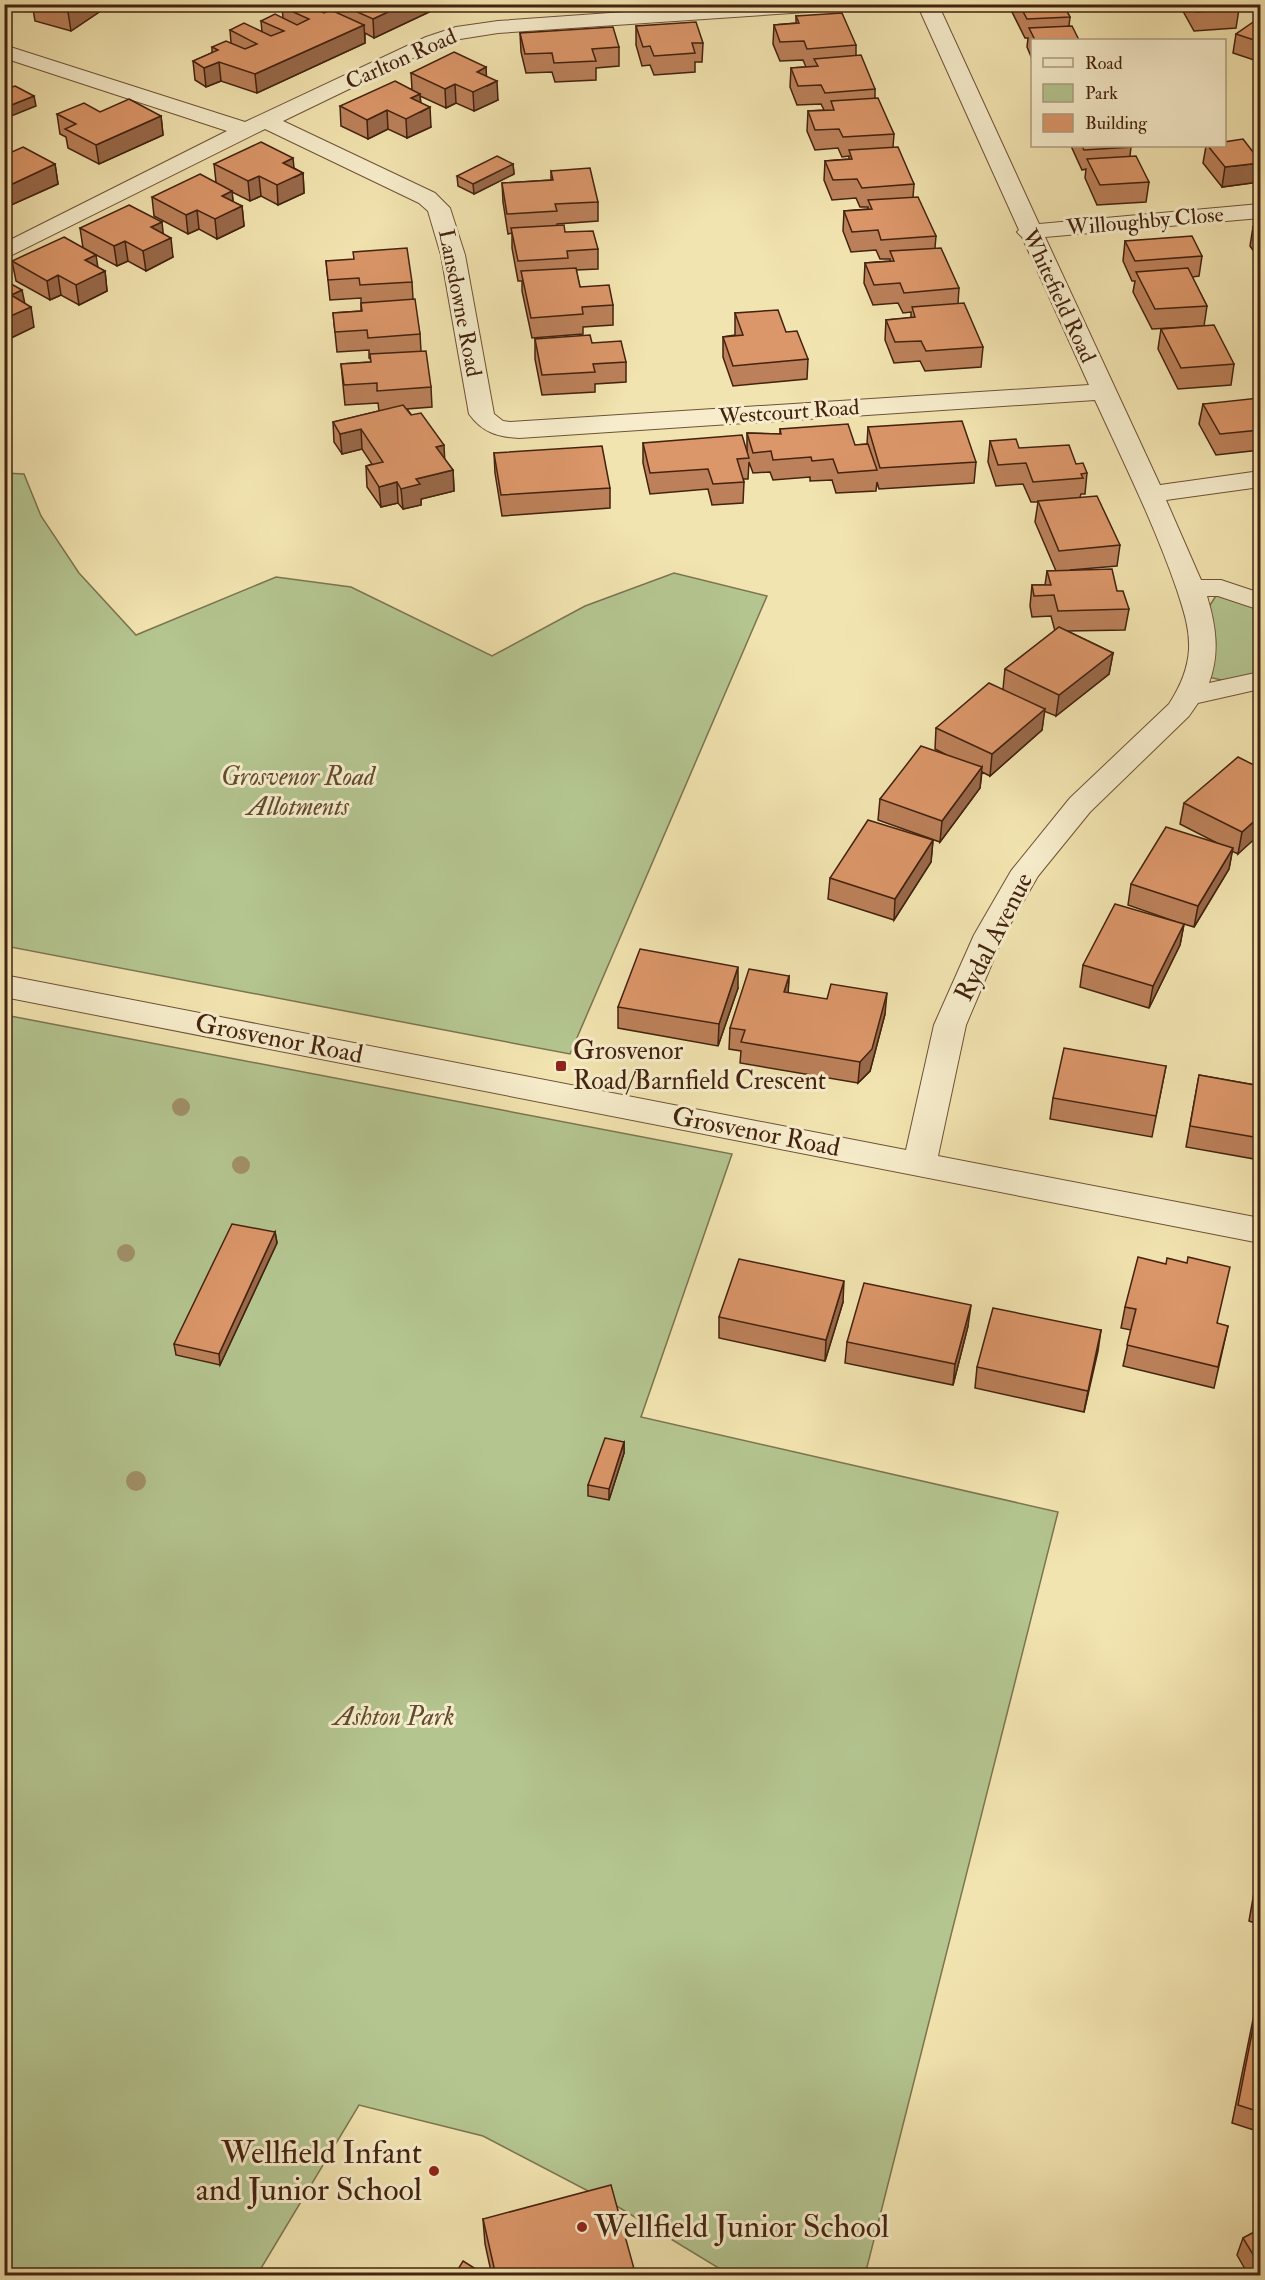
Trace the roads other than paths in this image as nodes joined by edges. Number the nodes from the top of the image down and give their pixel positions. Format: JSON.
{"nodes":[{"id":1,"x":836,"y":4,"type":"edge"},
{"id":2,"x":927,"y":4,"type":"edge"},
{"id":3,"x":4,"y":51,"type":"edge"},
{"id":4,"x":256,"y":125,"type":"junction"},
{"id":5,"x":1260,"y":211,"type":"edge"},
{"id":6,"x":1029,"y":232,"type":"junction"},
{"id":7,"x":4,"y":252,"type":"edge"},
{"id":8,"x":1103,"y":392,"type":"junction"},
{"id":9,"x":482,"y":414,"type":"joint"},
{"id":10,"x":1260,"y":479,"type":"edge"},
{"id":11,"x":1151,"y":494,"type":"junction"},
{"id":12,"x":1190,"y":588,"type":"junction"},
{"id":13,"x":1260,"y":602,"type":"edge"},
{"id":14,"x":1260,"y":681,"type":"edge"},
{"id":15,"x":1190,"y":696,"type":"junction"},
{"id":16,"x":4,"y":986,"type":"edge"},
{"id":17,"x":920,"y":1164,"type":"junction"},
{"id":18,"x":1260,"y":1231,"type":"edge"}],
"edges":[{"from":1,"to":4,"type":"street","name":"Carlton Road"},
{"from":2,"to":6,"type":"street","name":"Whitefield Road"},
{"from":3,"to":4,"type":"street","name":"Lansdowne Road"},
{"from":4,"to":7,"type":"street","name":"Carlton Road"},
{"from":4,"to":9,"type":"street","name":"Lansdowne Road"},
{"from":5,"to":6,"type":"street","name":"Willoughby Close"},
{"from":6,"to":8,"type":"street","name":"Whitefield Road"},
{"from":8,"to":9,"type":"street","name":"Westcourt Road"},
{"from":8,"to":11,"type":"street","name":"Whitefield Road"},
{"from":10,"to":11,"type":"street"},
{"from":11,"to":12,"type":"street","name":"Whitefield Road"},
{"from":12,"to":13,"type":"street"},
{"from":12,"to":15,"type":"street","name":"Rydal Avenue"},
{"from":14,"to":15,"type":"street"},
{"from":15,"to":17,"type":"street","name":"Rydal Avenue"},
{"from":16,"to":17,"type":"street","name":"Grosvenor Road"},
{"from":17,"to":18,"type":"street","name":"Grosvenor Road"}]}
